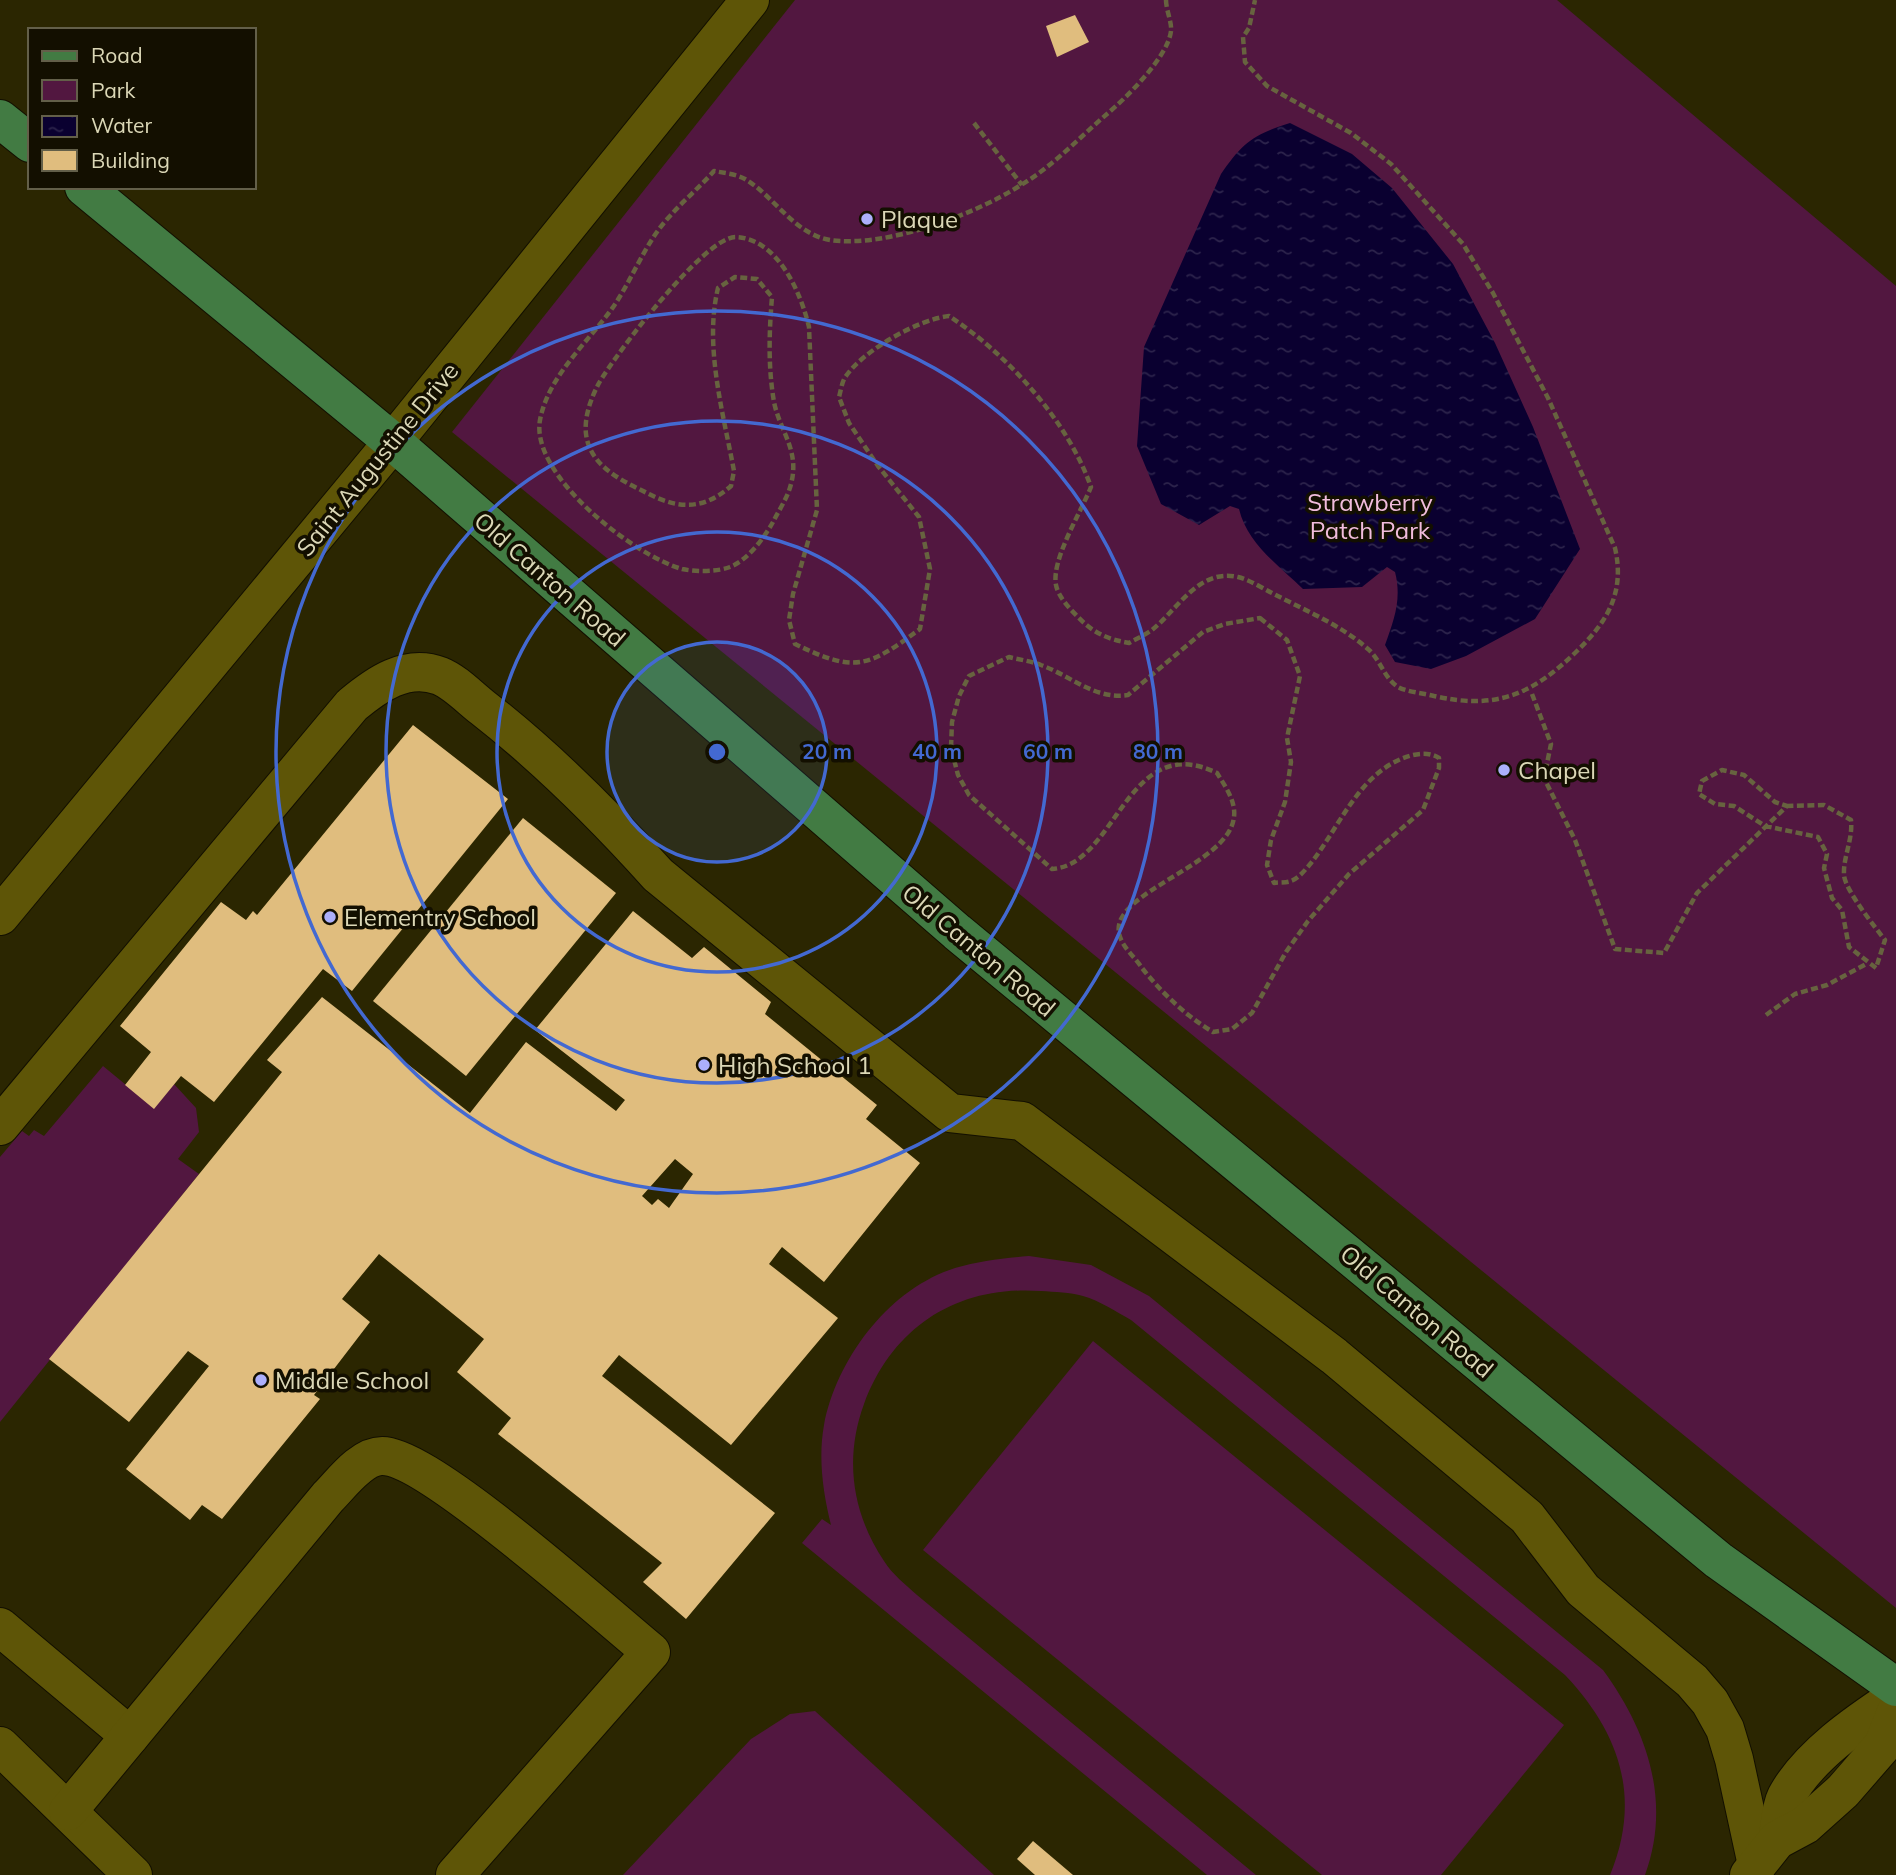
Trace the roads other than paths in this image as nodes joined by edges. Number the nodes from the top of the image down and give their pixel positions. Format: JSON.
{"nodes":[{"id":1,"x":750,"y":0,"type":"edge"},
{"id":2,"x":0,"y":119,"type":"edge"},
{"id":3,"x":28,"y":141,"type":"edge"},
{"id":4,"x":85,"y":189,"type":"edge"},
{"id":5,"x":393,"y":442,"type":"junction"},
{"id":6,"x":0,"y":916,"type":"edge"},
{"id":7,"x":0,"y":1126,"type":"edge"},
{"id":8,"x":0,"y":1627,"type":"edge"},
{"id":9,"x":1896,"y":1687,"type":"edge"},
{"id":10,"x":1896,"y":1697,"type":"edge"},
{"id":11,"x":1896,"y":1712,"type":"edge"},
{"id":12,"x":130,"y":1736,"type":"junction"},
{"id":13,"x":0,"y":1746,"type":"edge"},
{"id":14,"x":68,"y":1811,"type":"junction"},
{"id":15,"x":1761,"y":1860,"type":"edge"},
{"id":16,"x":133,"y":1875,"type":"edge"},
{"id":17,"x":455,"y":1875,"type":"edge"}],
"edges":[{"from":1,"to":5,"type":"street","name":"Saint Augustine Drive"},
{"from":2,"to":3,"type":"main road"},
{"from":4,"to":5,"type":"main road","name":"Old Canton Road"},
{"from":5,"to":6,"type":"street","name":"Saint Augustine Drive"},
{"from":5,"to":9,"type":"main road","name":"Old Canton Road"},
{"from":7,"to":15,"type":"street"},
{"from":8,"to":12,"type":"street"},
{"from":10,"to":15,"type":"street"},
{"from":11,"to":15,"type":"street"},
{"from":12,"to":14,"type":"street"},
{"from":12,"to":17,"type":"street"},
{"from":13,"to":14,"type":"street"},
{"from":14,"to":16,"type":"street"}]}
